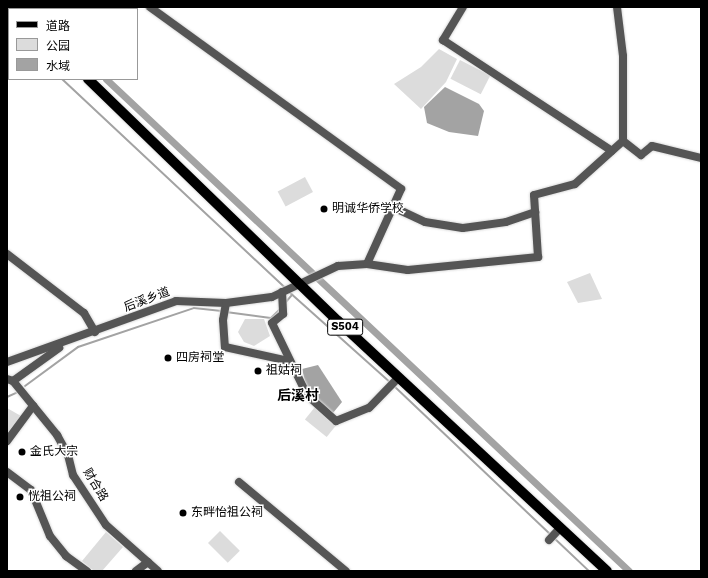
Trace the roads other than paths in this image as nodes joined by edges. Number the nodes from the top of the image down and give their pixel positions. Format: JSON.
{"nodes":[{"id":1,"x":150,"y":7,"type":"edge"},
{"id":2,"x":463,"y":7,"type":"edge"},
{"id":3,"x":617,"y":7,"type":"edge"},
{"id":4,"x":89,"y":80,"type":"edge"},
{"id":5,"x":623,"y":141,"type":"junction"},
{"id":6,"x":612,"y":151,"type":"junction"},
{"id":7,"x":701,"y":158,"type":"edge"},
{"id":8,"x":393,"y":207,"type":"junction"},
{"id":9,"x":535,"y":212,"type":"junction"},
{"id":10,"x":7,"y":254,"type":"edge"},
{"id":11,"x":367,"y":264,"type":"junction"},
{"id":12,"x":296,"y":284,"type":"junction"},
{"id":13,"x":282,"y":292,"type":"junction"},
{"id":14,"x":225,"y":309,"type":"junction"},
{"id":15,"x":95,"y":332,"type":"junction"},
{"id":16,"x":67,"y":342,"type":"junction"},
{"id":17,"x":289,"y":361,"type":"junction"},
{"id":18,"x":7,"y":362,"type":"edge"},
{"id":19,"x":397,"y":379,"type":"junction"},
{"id":20,"x":10,"y":380,"type":"edge"},
{"id":21,"x":33,"y":406,"type":"junction"},
{"id":22,"x":7,"y":441,"type":"edge"},
{"id":23,"x":7,"y":472,"type":"edge"},
{"id":24,"x":238,"y":482,"type":"dead end"},
{"id":25,"x":558,"y":530,"type":"junction"},
{"id":26,"x":549,"y":540,"type":"dead end"},
{"id":27,"x":148,"y":562,"type":"junction"},
{"id":28,"x":87,"y":571,"type":"edge"},
{"id":29,"x":136,"y":571,"type":"edge"},
{"id":30,"x":158,"y":571,"type":"edge"},
{"id":31,"x":346,"y":571,"type":"edge"},
{"id":32,"x":607,"y":571,"type":"edge"}],
"edges":[{"from":1,"to":8,"type":"street"},
{"from":2,"to":6,"type":"street"},
{"from":3,"to":5,"type":"street"},
{"from":4,"to":12,"type":"main road","number":"S504"},
{"from":5,"to":6,"type":"street"},
{"from":5,"to":7,"type":"street"},
{"from":6,"to":9,"type":"street"},
{"from":8,"to":9,"type":"street"},
{"from":8,"to":11,"type":"street"},
{"from":9,"to":11,"type":"street","name":"后溪乡道"},
{"from":10,"to":15,"type":"street"},
{"from":11,"to":12,"type":"street","name":"后溪乡道"},
{"from":12,"to":13,"type":"street","name":"后溪乡道"},
{"from":12,"to":19,"type":"main road","number":"S504"},
{"from":13,"to":14,"type":"street","name":"后溪乡道"},
{"from":13,"to":17,"type":"street"},
{"from":14,"to":15,"type":"street","name":"后溪乡道"},
{"from":14,"to":17,"type":"street"},
{"from":15,"to":16,"type":"street","name":"后溪乡道"},
{"from":16,"to":18,"type":"street","name":"后溪乡道"},
{"from":16,"to":20,"type":"street"},
{"from":17,"to":19,"type":"street"},
{"from":19,"to":25,"type":"main road","number":"S504"},
{"from":20,"to":21,"type":"street","name":"财合路"},
{"from":21,"to":22,"type":"street"},
{"from":21,"to":27,"type":"street","name":"财合路"},
{"from":23,"to":28,"type":"street"},
{"from":24,"to":31,"type":"street"},
{"from":25,"to":26,"type":"street"},
{"from":25,"to":32,"type":"main road","number":"S504"},
{"from":27,"to":29,"type":"street"},
{"from":27,"to":30,"type":"street","name":"财合路"}]}
